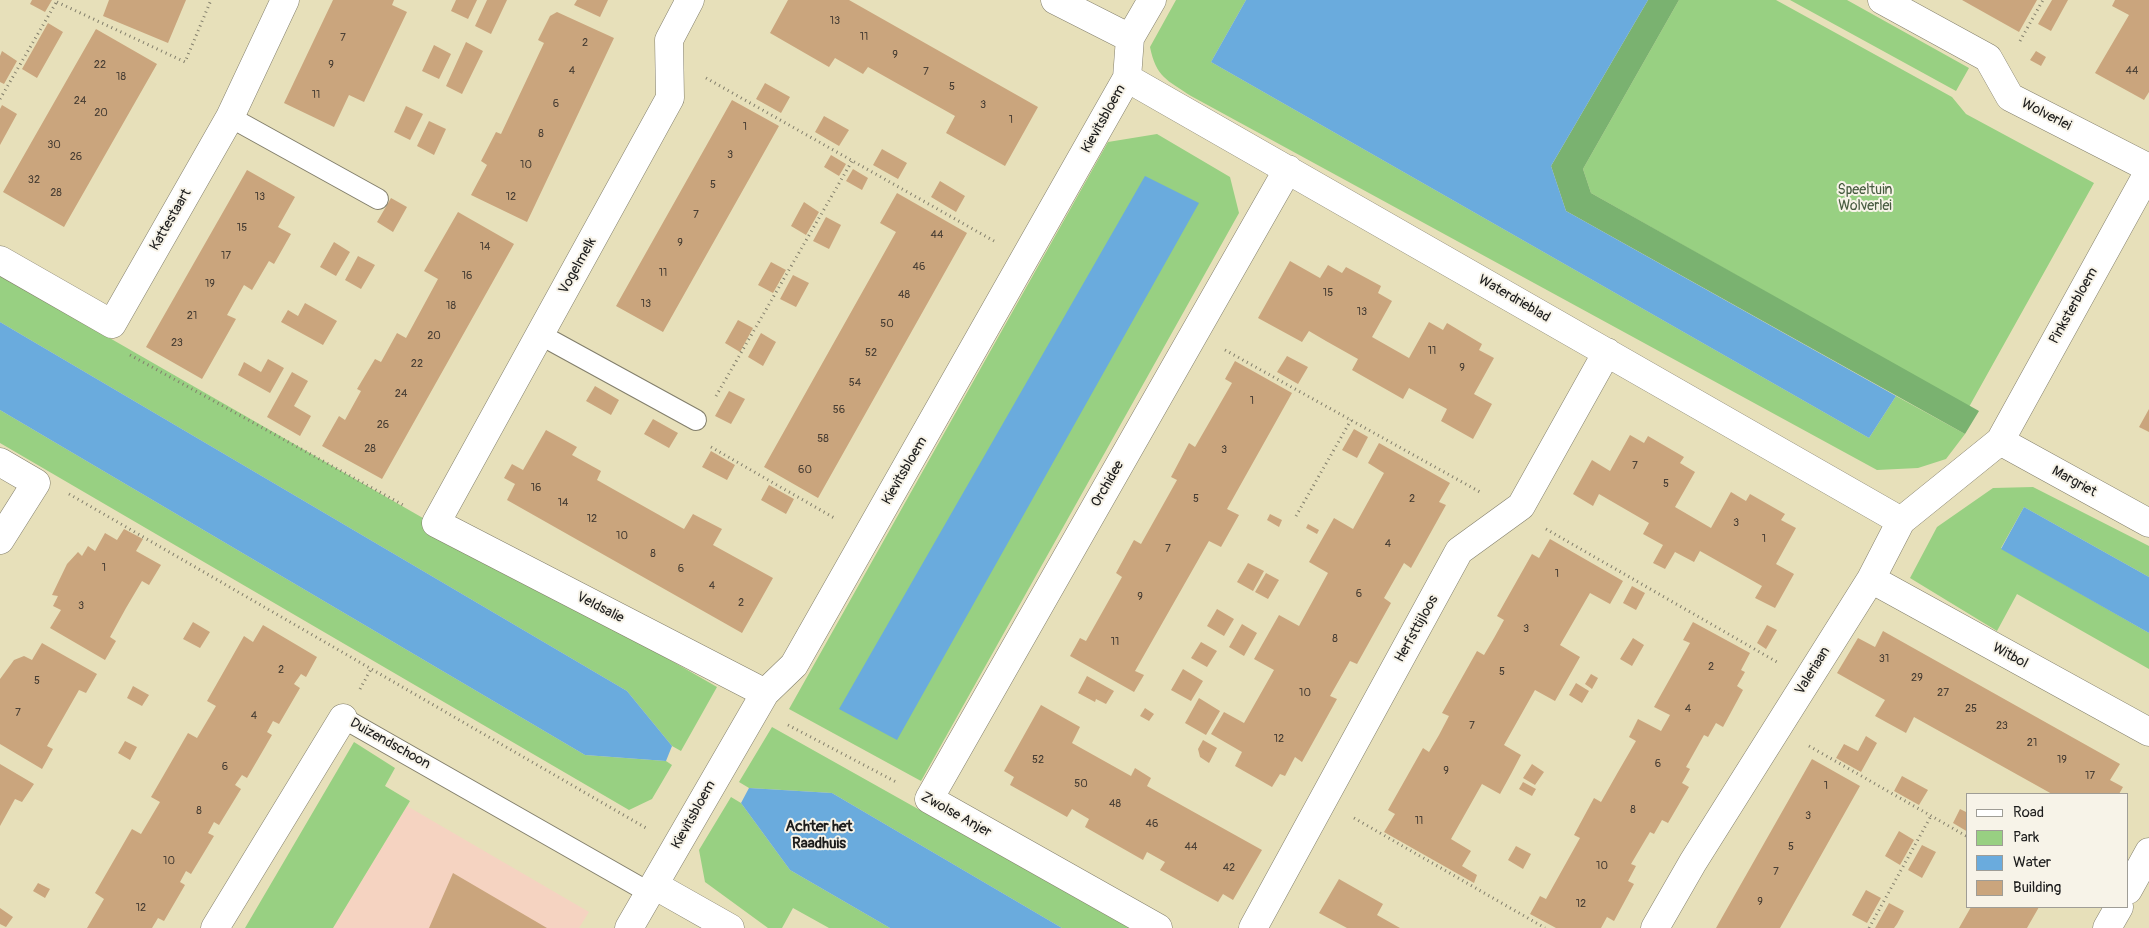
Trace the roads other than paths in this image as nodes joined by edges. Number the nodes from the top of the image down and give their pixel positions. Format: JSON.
{"nodes":[{"id":1,"x":285,"y":0,"type":"edge"},
{"id":2,"x":690,"y":0,"type":"edge"},
{"id":3,"x":1055,"y":0,"type":"edge"},
{"id":4,"x":1152,"y":0,"type":"edge"},
{"id":5,"x":1882,"y":0,"type":"edge"},
{"id":6,"x":1130,"y":38,"type":"junction"},
{"id":7,"x":1127,"y":78,"type":"junction"},
{"id":8,"x":230,"y":117,"type":"junction"},
{"id":9,"x":1288,"y":169,"type":"junction"},
{"id":10,"x":2149,"y":169,"type":"edge"},
{"id":11,"x":378,"y":198,"type":"dead end"},
{"id":12,"x":0,"y":260,"type":"edge"},
{"id":13,"x":540,"y":335,"type":"junction"},
{"id":14,"x":1607,"y":352,"type":"junction"},
{"id":15,"x":696,"y":420,"type":"road end"},
{"id":16,"x":2000,"y":440,"type":"junction"},
{"id":17,"x":0,"y":462,"type":"edge"},
{"id":18,"x":1902,"y":520,"type":"junction"},
{"id":19,"x":436,"y":523,"type":"joint"},
{"id":20,"x":2149,"y":523,"type":"edge"},
{"id":21,"x":0,"y":540,"type":"edge"},
{"id":22,"x":1871,"y":579,"type":"junction"},
{"id":23,"x":765,"y":693,"type":"junction"},
{"id":24,"x":343,"y":718,"type":"joint"},
{"id":25,"x":2149,"y":732,"type":"edge"},
{"id":26,"x":928,"y":799,"type":"joint"},
{"id":27,"x":2149,"y":852,"type":"edge"},
{"id":28,"x":2129,"y":888,"type":"edge"},
{"id":29,"x":652,"y":889,"type":"junction"},
{"id":30,"x":2118,"y":908,"type":"edge"},
{"id":31,"x":215,"y":928,"type":"edge"},
{"id":32,"x":629,"y":928,"type":"edge"},
{"id":33,"x":730,"y":928,"type":"edge"},
{"id":34,"x":1158,"y":928,"type":"edge"},
{"id":35,"x":1252,"y":928,"type":"edge"},
{"id":36,"x":1655,"y":928,"type":"edge"},
{"id":37,"x":2107,"y":928,"type":"edge"}],
"edges":[{"from":1,"to":8,"type":"street","name":"Kattestaart"},
{"from":2,"to":13,"type":"street","name":"Vogelmelk"},
{"from":3,"to":6,"type":"street"},
{"from":4,"to":6,"type":"street","name":"Kievitsbloem"},
{"from":5,"to":10,"type":"street","name":"Wolverlei"},
{"from":6,"to":7,"type":"street","name":"Kievitsbloem"},
{"from":7,"to":9,"type":"street","name":"Waterdrieblad"},
{"from":7,"to":23,"type":"street","name":"Kievitsbloem"},
{"from":8,"to":11,"type":"lane"},
{"from":8,"to":12,"type":"street","name":"Kattestaart"},
{"from":9,"to":14,"type":"street","name":"Waterdrieblad"},
{"from":9,"to":26,"type":"street","name":"Orchidee"},
{"from":10,"to":16,"type":"street","name":"Pinksterbloem"},
{"from":13,"to":15,"type":"lane"},
{"from":13,"to":19,"type":"street","name":"Vogelmelk"},
{"from":14,"to":18,"type":"street","name":"Waterdrieblad"},
{"from":14,"to":35,"type":"street","name":"Herfsttijloos"},
{"from":16,"to":18,"type":"street","name":"Valeriaan"},
{"from":16,"to":20,"type":"street","name":"Margriet"},
{"from":17,"to":21,"type":"street"},
{"from":18,"to":22,"type":"street","name":"Valeriaan"},
{"from":19,"to":23,"type":"street","name":"Veldsalie"},
{"from":22,"to":25,"type":"street","name":"Witbol"},
{"from":22,"to":36,"type":"street","name":"Valeriaan"},
{"from":23,"to":29,"type":"street","name":"Kievitsbloem"},
{"from":24,"to":29,"type":"lane","name":"Duizendschoon"},
{"from":24,"to":31,"type":"street","name":"Duizendschoon"},
{"from":26,"to":34,"type":"street","name":"Zwolse Anjer"},
{"from":27,"to":28,"type":"street"},
{"from":29,"to":32,"type":"street","name":"Kievitsbloem"},
{"from":29,"to":33,"type":"street"},
{"from":30,"to":37,"type":"street"}]}
